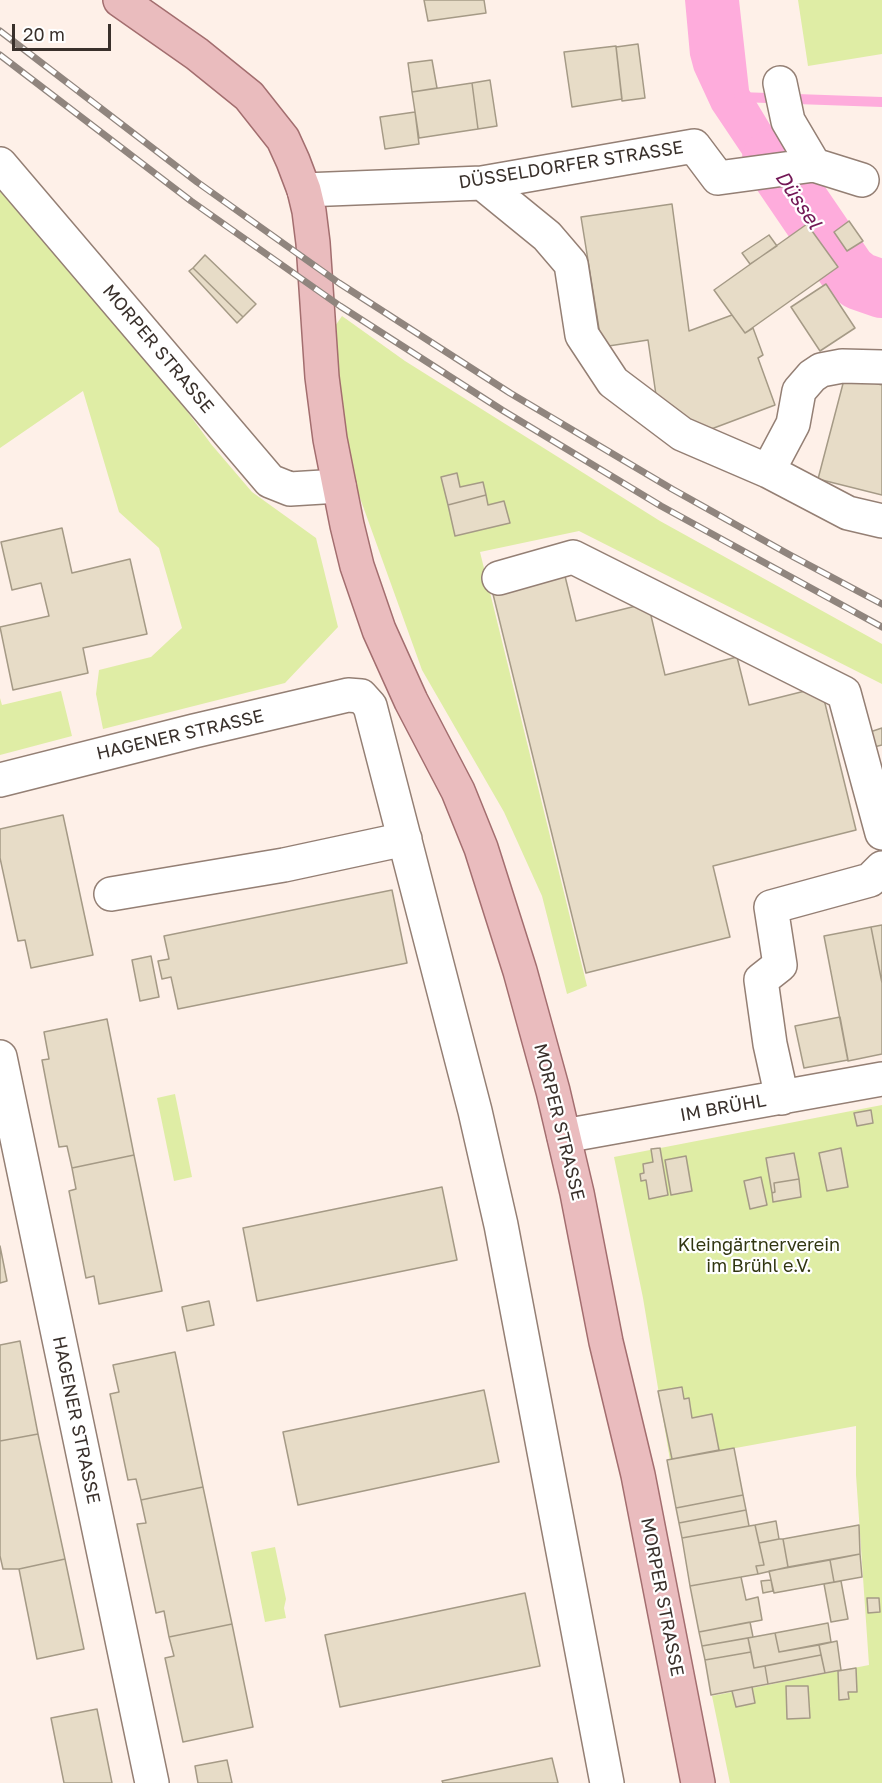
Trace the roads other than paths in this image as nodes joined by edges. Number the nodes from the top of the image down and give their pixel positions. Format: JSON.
{"nodes":[{"id":1,"x":120,"y":0,"type":"edge"},
{"id":2,"x":780,"y":83,"type":"dead end"},
{"id":3,"x":0,"y":164,"type":"edge"},
{"id":4,"x":805,"y":165,"type":"junction"},
{"id":5,"x":862,"y":180,"type":"dead end"},
{"id":6,"x":482,"y":183,"type":"junction"},
{"id":7,"x":304,"y":190,"type":"junction"},
{"id":8,"x":882,"y":367,"type":"edge"},
{"id":9,"x":768,"y":471,"type":"junction"},
{"id":10,"x":339,"y":486,"type":"junction"},
{"id":11,"x":882,"y":521,"type":"edge"},
{"id":12,"x":499,"y":578,"type":"dead end"},
{"id":13,"x":0,"y":780,"type":"edge"},
{"id":14,"x":882,"y":833,"type":"edge"},
{"id":15,"x":405,"y":839,"type":"junction"},
{"id":16,"x":882,"y":868,"type":"edge"},
{"id":17,"x":111,"y":894,"type":"dead end"},
{"id":18,"x":0,"y":1057,"type":"edge"},
{"id":19,"x":882,"y":1079,"type":"edge"},
{"id":20,"x":782,"y":1098,"type":"junction"},
{"id":21,"x":564,"y":1136,"type":"junction"},
{"id":22,"x":152,"y":1783,"type":"edge"},
{"id":23,"x":607,"y":1783,"type":"edge"},
{"id":24,"x":698,"y":1783,"type":"edge"}],
"edges":[{"from":1,"to":7,"type":"main road","name":"MORPER STRASSE"},
{"from":2,"to":4,"type":"street"},
{"from":3,"to":10,"type":"street","name":"MORPER STRASSE"},
{"from":4,"to":5,"type":"street"},
{"from":4,"to":6,"type":"street","name":"DÜSSELDORFER STRASSE"},
{"from":6,"to":7,"type":"street","name":"DÜSSELDORFER STRASSE"},
{"from":6,"to":9,"type":"street"},
{"from":7,"to":10,"type":"main road","name":"MORPER STRASSE"},
{"from":8,"to":9,"type":"street"},
{"from":9,"to":11,"type":"street"},
{"from":10,"to":21,"type":"main road","name":"MORPER STRASSE"},
{"from":12,"to":14,"type":"street"},
{"from":13,"to":15,"type":"street","name":"HAGENER STRASSE"},
{"from":15,"to":17,"type":"street"},
{"from":15,"to":23,"type":"street"},
{"from":16,"to":20,"type":"street"},
{"from":18,"to":22,"type":"street","name":"HAGENER STRASSE"},
{"from":19,"to":20,"type":"street","name":"IM BRÜHL"},
{"from":20,"to":21,"type":"street","name":"IM BRÜHL"},
{"from":21,"to":24,"type":"main road","name":"MORPER STRASSE"}]}
